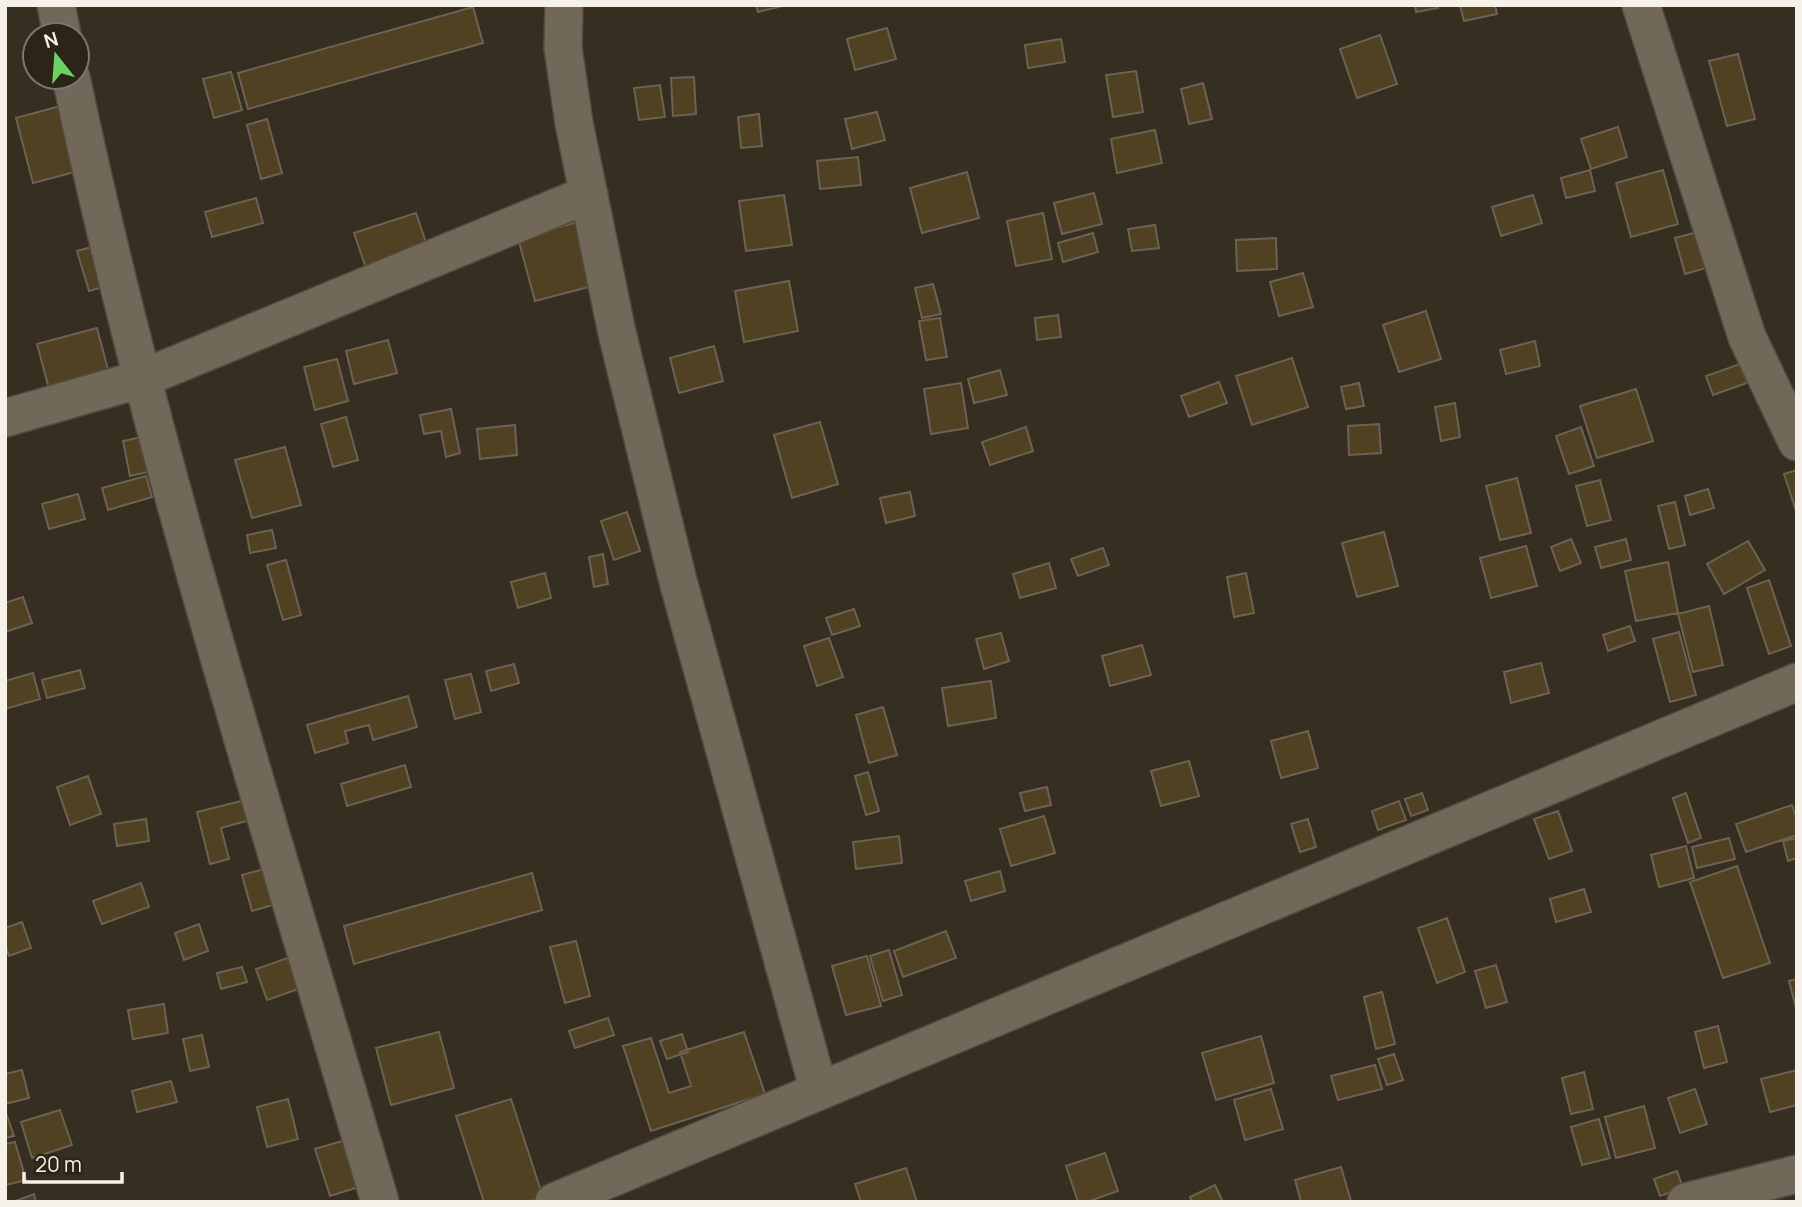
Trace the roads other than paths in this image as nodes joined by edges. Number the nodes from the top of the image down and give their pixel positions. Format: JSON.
{"nodes":[{"id":1,"x":564,"y":5,"type":"edge"},
{"id":2,"x":1642,"y":5,"type":"edge"},
{"id":3,"x":74,"y":91,"type":"edge"},
{"id":4,"x":589,"y":194,"type":"junction"},
{"id":5,"x":141,"y":379,"type":"junction"},
{"id":6,"x":5,"y":418,"type":"edge"},
{"id":7,"x":1797,"y":442,"type":"edge"},
{"id":8,"x":1797,"y":682,"type":"edge"},
{"id":9,"x":819,"y":1091,"type":"junction"},
{"id":10,"x":1797,"y":1174,"type":"edge"},
{"id":11,"x":380,"y":1202,"type":"edge"},
{"id":12,"x":554,"y":1202,"type":"edge"},
{"id":13,"x":1686,"y":1202,"type":"edge"}],
"edges":[{"from":1,"to":4,"type":"street"},
{"from":2,"to":7,"type":"street"},
{"from":3,"to":5,"type":"street"},
{"from":4,"to":5,"type":"street"},
{"from":4,"to":9,"type":"street"},
{"from":5,"to":6,"type":"street"},
{"from":5,"to":11,"type":"street"},
{"from":8,"to":9,"type":"street"},
{"from":9,"to":12,"type":"street"},
{"from":10,"to":13,"type":"street"}]}
